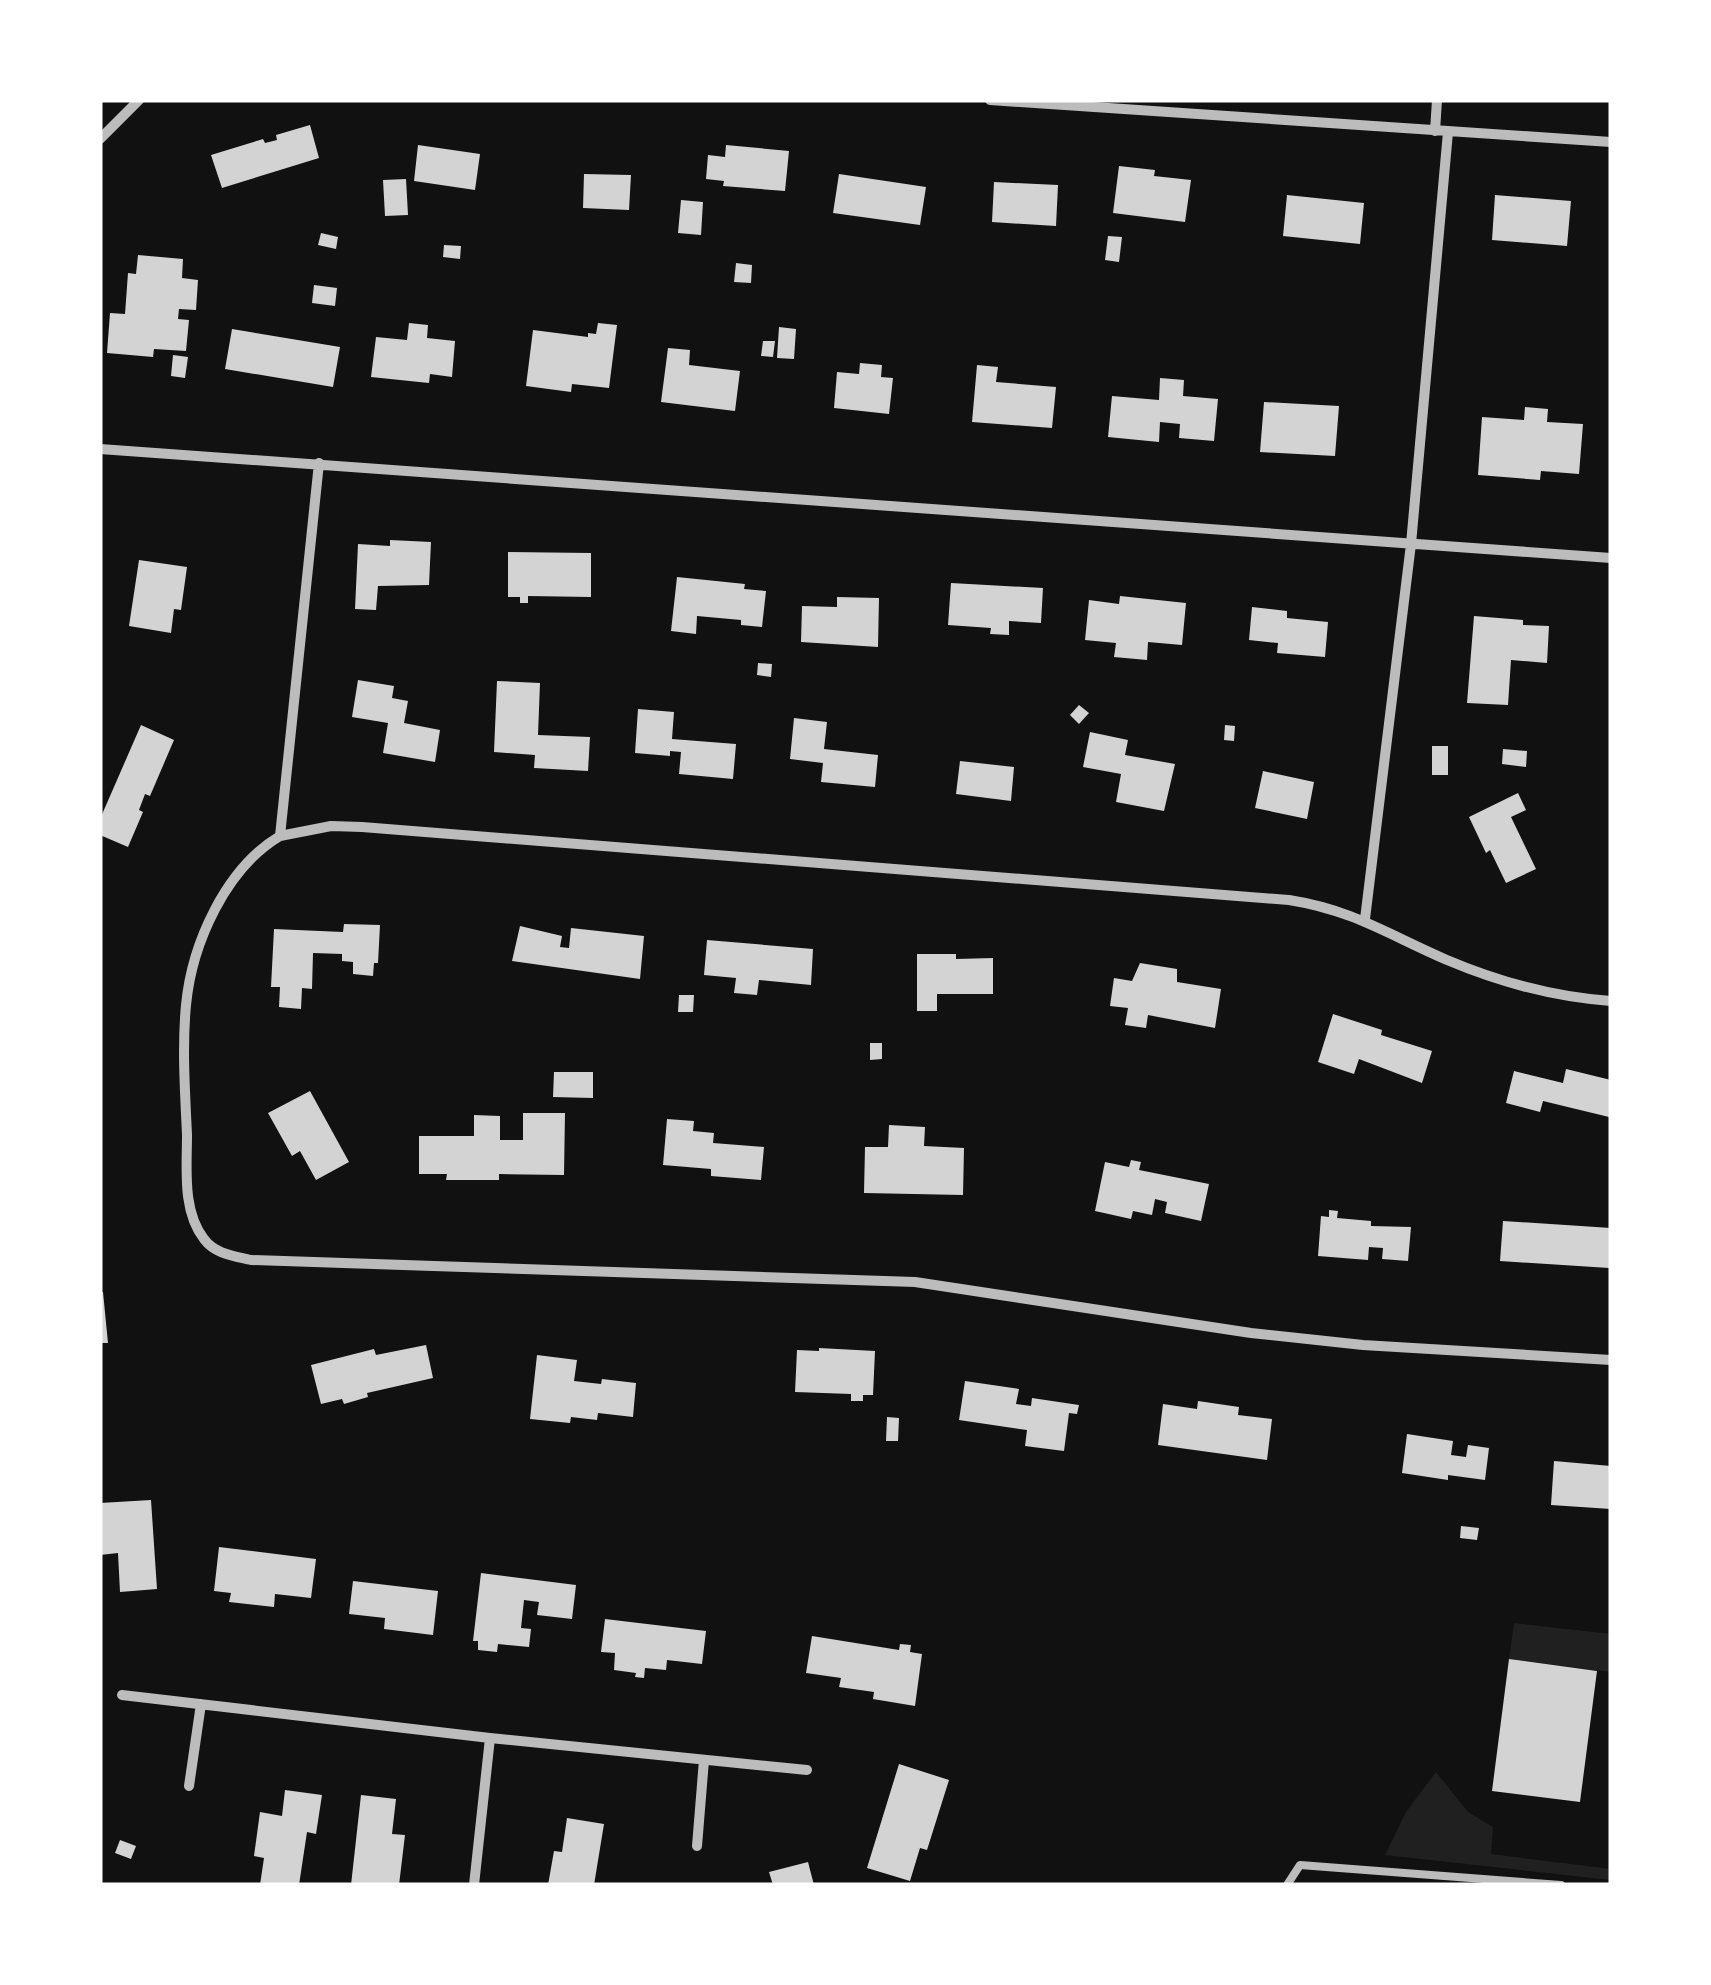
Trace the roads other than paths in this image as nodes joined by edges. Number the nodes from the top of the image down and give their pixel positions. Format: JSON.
{"nodes":[{"id":1,"x":139,"y":100,"type":"edge"},
{"id":2,"x":990,"y":100,"type":"edge"},
{"id":3,"x":1437,"y":100,"type":"edge"},
{"id":4,"x":1435,"y":131,"type":"junction"},
{"id":5,"x":1448,"y":132,"type":"junction"},
{"id":6,"x":100,"y":139,"type":"edge"},
{"id":7,"x":1611,"y":142,"type":"edge"},
{"id":8,"x":100,"y":449,"type":"edge"},
{"id":9,"x":319,"y":463,"type":"junction"},
{"id":10,"x":1411,"y":544,"type":"junction"},
{"id":11,"x":1611,"y":558,"type":"edge"},
{"id":12,"x":280,"y":836,"type":"junction"},
{"id":13,"x":1366,"y":920,"type":"junction"},
{"id":14,"x":1611,"y":1001,"type":"edge"},
{"id":15,"x":1611,"y":1360,"type":"edge"},
{"id":16,"x":122,"y":1695,"type":"dead end"},
{"id":17,"x":200,"y":1704,"type":"junction"},
{"id":18,"x":490,"y":1738,"type":"junction"},
{"id":19,"x":704,"y":1760,"type":"junction"},
{"id":20,"x":806,"y":1770,"type":"dead end"},
{"id":21,"x":190,"y":1786,"type":"dead end"},
{"id":22,"x":698,"y":1846,"type":"dead end"},
{"id":23,"x":474,"y":1885,"type":"edge"},
{"id":24,"x":1287,"y":1885,"type":"edge"},
{"id":25,"x":1561,"y":1885,"type":"edge"}],
"edges":[{"from":1,"to":6,"type":"street"},
{"from":2,"to":4,"type":"street"},
{"from":3,"to":4,"type":"street"},
{"from":4,"to":5,"type":"street"},
{"from":5,"to":7,"type":"street"},
{"from":5,"to":10,"type":"street"},
{"from":8,"to":9,"type":"street"},
{"from":9,"to":10,"type":"street"},
{"from":9,"to":12,"type":"street"},
{"from":10,"to":11,"type":"street"},
{"from":10,"to":13,"type":"street"},
{"from":12,"to":13,"type":"street"},
{"from":12,"to":15,"type":"street"},
{"from":13,"to":14,"type":"street"},
{"from":16,"to":17,"type":"street"},
{"from":17,"to":18,"type":"street"},
{"from":17,"to":21,"type":"street"},
{"from":18,"to":19,"type":"street"},
{"from":18,"to":23,"type":"street"},
{"from":19,"to":20,"type":"street"},
{"from":19,"to":22,"type":"street"},
{"from":24,"to":25,"type":"lane"}]}
